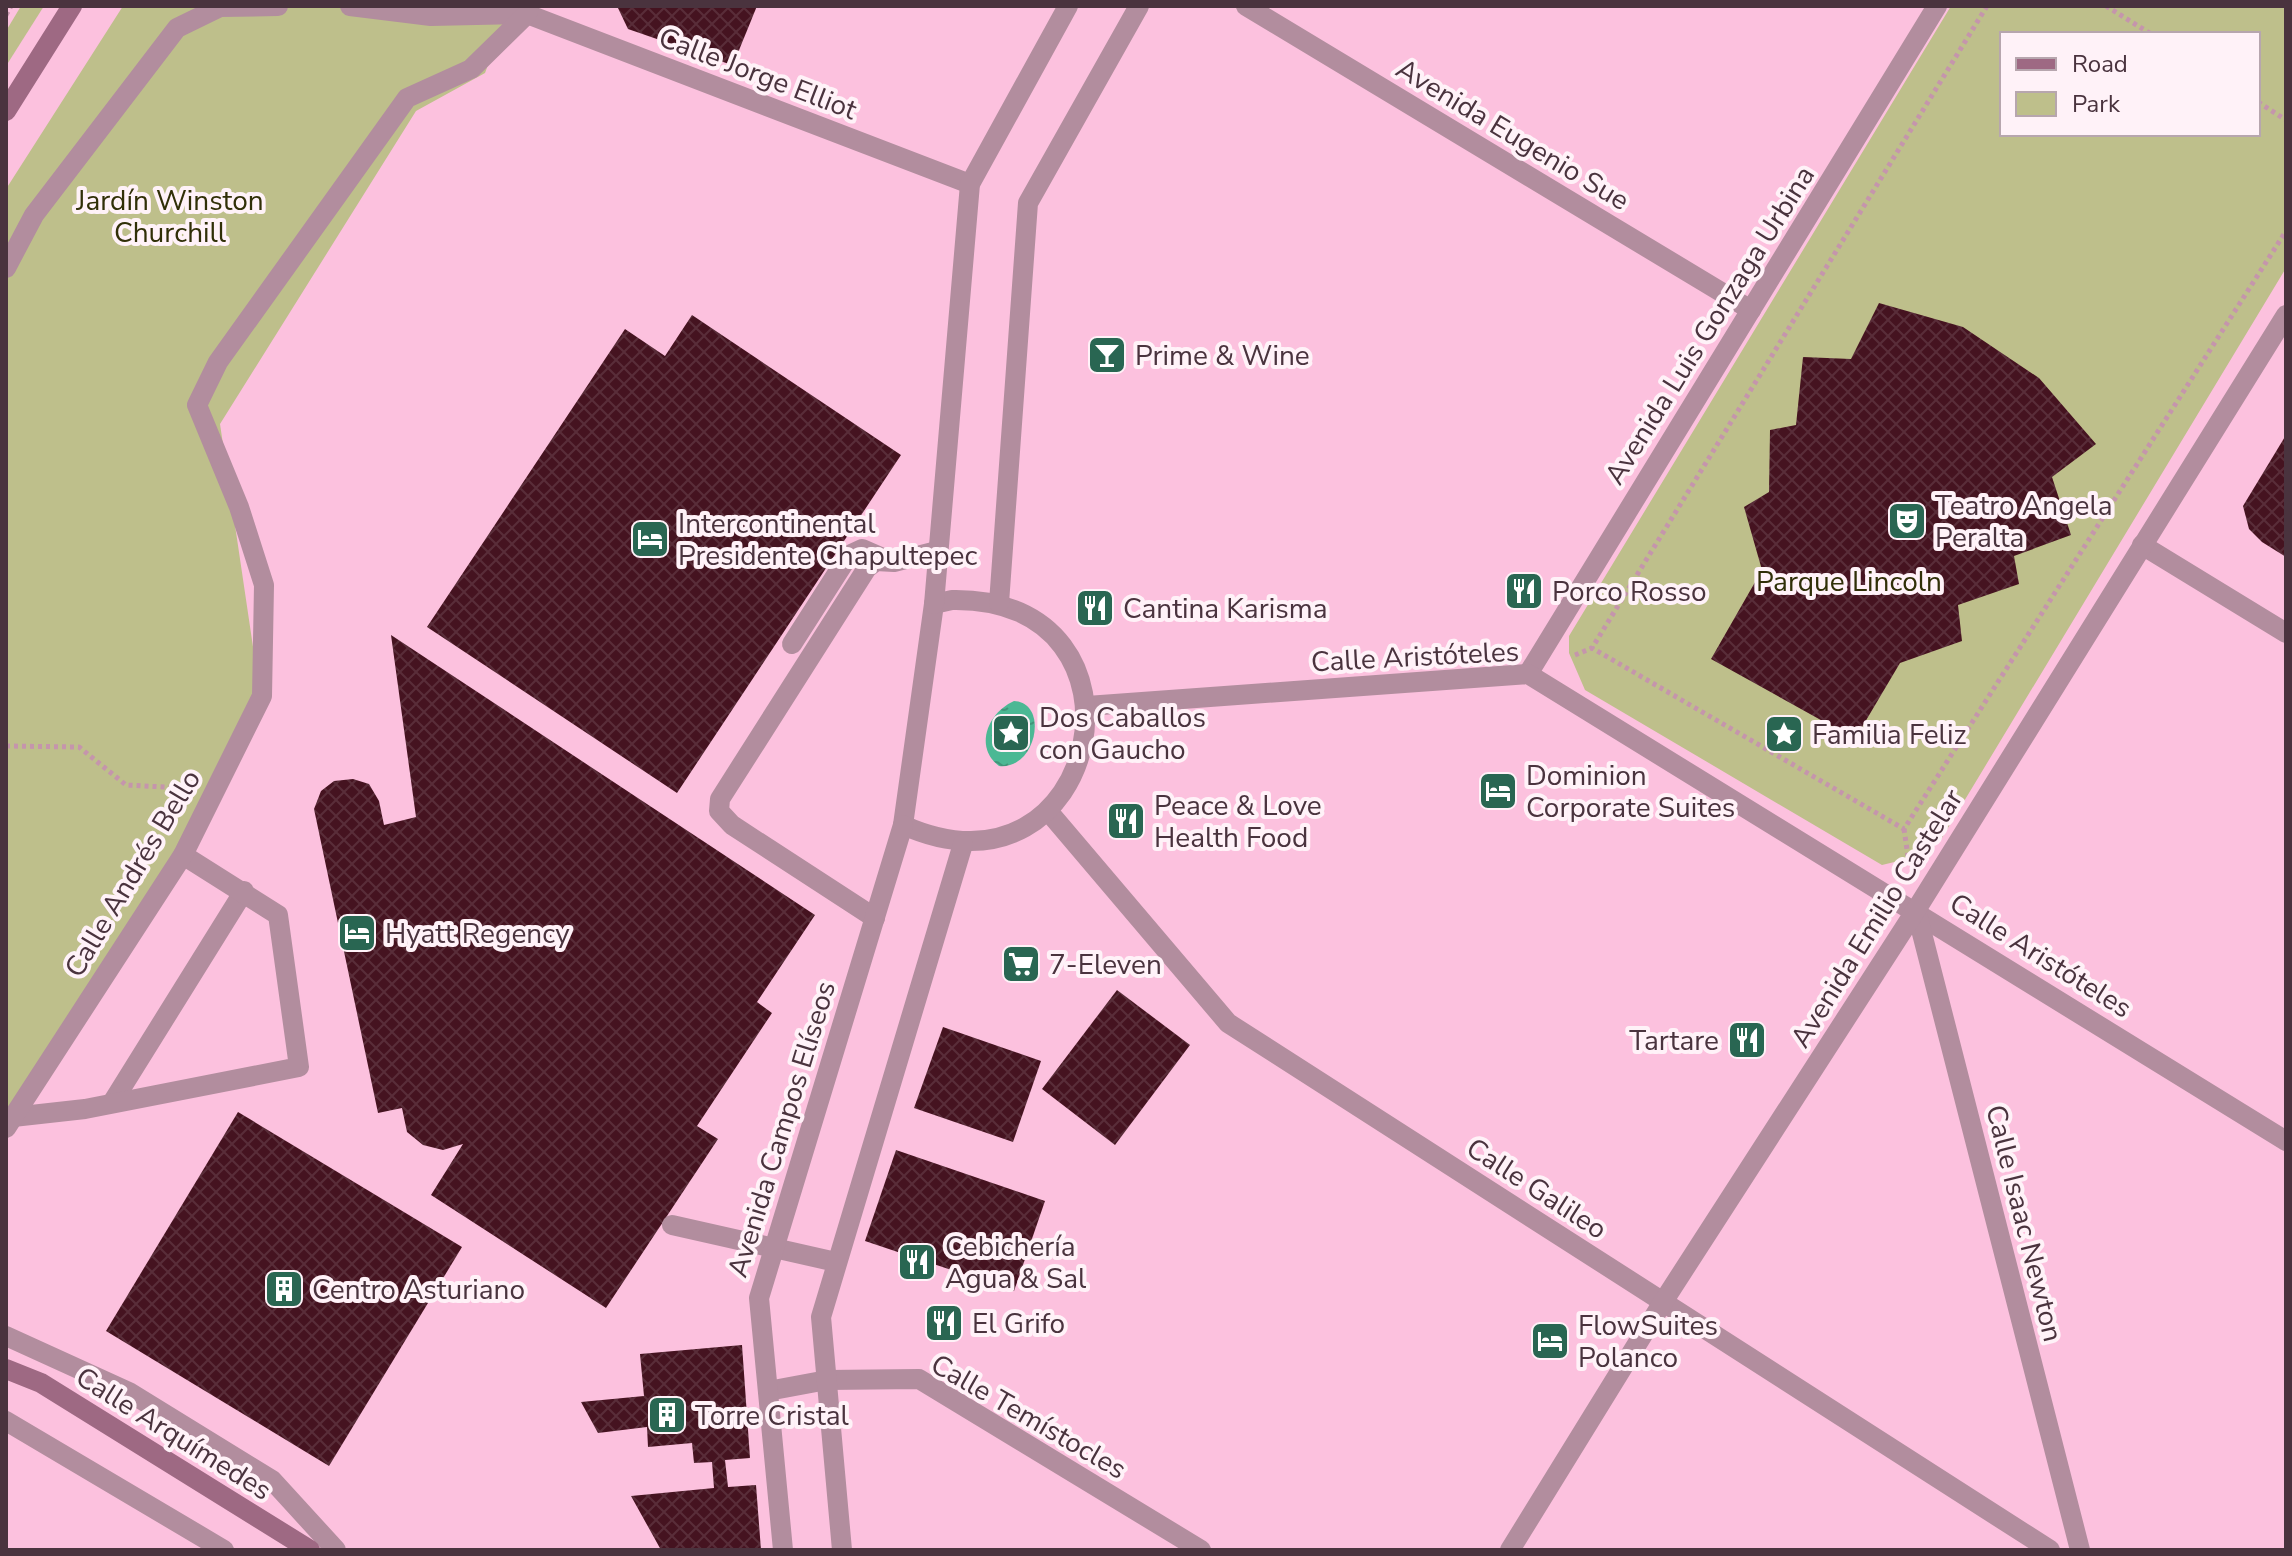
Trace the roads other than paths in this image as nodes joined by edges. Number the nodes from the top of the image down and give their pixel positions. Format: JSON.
{"nodes":[{"id":1,"x":72,"y":6,"type":"edge"},
{"id":2,"x":278,"y":6,"type":"edge"},
{"id":3,"x":350,"y":6,"type":"edge"},
{"id":4,"x":1068,"y":6,"type":"edge"},
{"id":5,"x":1139,"y":6,"type":"edge"},
{"id":6,"x":1246,"y":6,"type":"edge"},
{"id":7,"x":1937,"y":6,"type":"edge"},
{"id":8,"x":528,"y":10,"type":"edge"},
{"id":9,"x":6,"y":111,"type":"edge"},
{"id":10,"x":970,"y":184,"type":"junction"},
{"id":11,"x":6,"y":268,"type":"edge"},
{"id":12,"x":1751,"y":310,"type":"junction"},
{"id":13,"x":2286,"y":315,"type":"edge"},
{"id":14,"x":2142,"y":545,"type":"junction"},
{"id":15,"x":937,"y":551,"type":"junction"},
{"id":16,"x":885,"y":559,"type":"junction"},
{"id":17,"x":999,"y":603,"type":"junction"},
{"id":18,"x":934,"y":604,"type":"junction"},
{"id":19,"x":2286,"y":633,"type":"edge"},
{"id":20,"x":792,"y":644,"type":"dead end"},
{"id":21,"x":1528,"y":674,"type":"junction"},
{"id":22,"x":1087,"y":706,"type":"junction"},
{"id":23,"x":1048,"y":811,"type":"junction"},
{"id":24,"x":903,"y":825,"type":"junction"},
{"id":25,"x":963,"y":844,"type":"junction"},
{"id":26,"x":183,"y":855,"type":"junction"},
{"id":27,"x":244,"y":891,"type":"junction"},
{"id":28,"x":1916,"y":910,"type":"junction"},
{"id":29,"x":875,"y":918,"type":"junction"},
{"id":30,"x":112,"y":1103,"type":"junction"},
{"id":31,"x":9,"y":1123,"type":"edge"},
{"id":32,"x":2286,"y":1141,"type":"edge"},
{"id":33,"x":672,"y":1225,"type":"dead end"},
{"id":34,"x":773,"y":1246,"type":"junction"},
{"id":35,"x":836,"y":1262,"type":"junction"},
{"id":36,"x":1663,"y":1302,"type":"junction"},
{"id":37,"x":6,"y":1336,"type":"edge"},
{"id":38,"x":6,"y":1369,"type":"edge"},
{"id":39,"x":827,"y":1380,"type":"junction"},
{"id":40,"x":768,"y":1391,"type":"junction"},
{"id":41,"x":6,"y":1421,"type":"edge"},
{"id":42,"x":224,"y":1550,"type":"edge"},
{"id":43,"x":310,"y":1550,"type":"edge"},
{"id":44,"x":336,"y":1550,"type":"edge"},
{"id":45,"x":783,"y":1550,"type":"edge"},
{"id":46,"x":842,"y":1550,"type":"edge"},
{"id":47,"x":1201,"y":1550,"type":"edge"},
{"id":48,"x":1510,"y":1550,"type":"edge"},
{"id":49,"x":2050,"y":1550,"type":"edge"},
{"id":50,"x":2080,"y":1550,"type":"edge"}],
"edges":[{"from":1,"to":9,"type":"main road"},
{"from":2,"to":11,"type":"street"},
{"from":3,"to":8,"type":"street"},
{"from":4,"to":10,"type":"street"},
{"from":5,"to":17,"type":"street"},
{"from":6,"to":12,"type":"street","name":"Avenida Eugenio Sue"},
{"from":7,"to":12,"type":"street","name":"Avenida Luis Gonzaga Urbina"},
{"from":8,"to":10,"type":"street","name":"Calle Jorge Elliot"},
{"from":8,"to":26,"type":"street","name":"Calle Andrés Bello"},
{"from":10,"to":15,"type":"street"},
{"from":12,"to":21,"type":"street","name":"Avenida Luis Gonzaga Urbina"},
{"from":13,"to":14,"type":"street","name":"Avenida Emilio Castelar"},
{"from":14,"to":19,"type":"street"},
{"from":14,"to":28,"type":"street","name":"Avenida Emilio Castelar"},
{"from":15,"to":16,"type":"street"},
{"from":15,"to":18,"type":"street"},
{"from":16,"to":20,"type":"street"},
{"from":16,"to":29,"type":"street"},
{"from":17,"to":18,"type":"street"},
{"from":17,"to":22,"type":"street"},
{"from":18,"to":24,"type":"street"},
{"from":21,"to":22,"type":"street","name":"Calle Aristóteles"},
{"from":21,"to":28,"type":"street","name":"Calle Aristóteles"},
{"from":22,"to":23,"type":"street"},
{"from":23,"to":25,"type":"street"},
{"from":23,"to":36,"type":"street","name":"Calle Galileo"},
{"from":24,"to":25,"type":"street"},
{"from":24,"to":29,"type":"street","name":"Avenida Campos Elíseos"},
{"from":25,"to":35,"type":"street"},
{"from":26,"to":27,"type":"street"},
{"from":26,"to":31,"type":"street","name":"Calle Andrés Bello"},
{"from":27,"to":30,"type":"street"},
{"from":27,"to":30,"type":"street"},
{"from":28,"to":32,"type":"street","name":"Calle Aristóteles"},
{"from":28,"to":36,"type":"street","name":"Avenida Emilio Castelar"},
{"from":28,"to":50,"type":"street","name":"Calle Isaac Newton"},
{"from":29,"to":34,"type":"street","name":"Avenida Campos Elíseos"},
{"from":30,"to":31,"type":"street"},
{"from":33,"to":34,"type":"street"},
{"from":34,"to":35,"type":"street"},
{"from":34,"to":40,"type":"street","name":"Avenida Campos Elíseos"},
{"from":35,"to":39,"type":"street"},
{"from":36,"to":48,"type":"street","name":"Avenida Emilio Castelar"},
{"from":36,"to":49,"type":"street","name":"Calle Galileo"},
{"from":37,"to":44,"type":"street","name":"Calle Arquímedes"},
{"from":38,"to":43,"type":"main road","name":"Calle Arquímedes"},
{"from":39,"to":40,"type":"street","name":"Calle Temístocles"},
{"from":39,"to":46,"type":"street"},
{"from":39,"to":47,"type":"street","name":"Calle Temístocles"},
{"from":40,"to":45,"type":"street","name":"Avenida Campos Elíseos"},
{"from":41,"to":42,"type":"street"}]}
